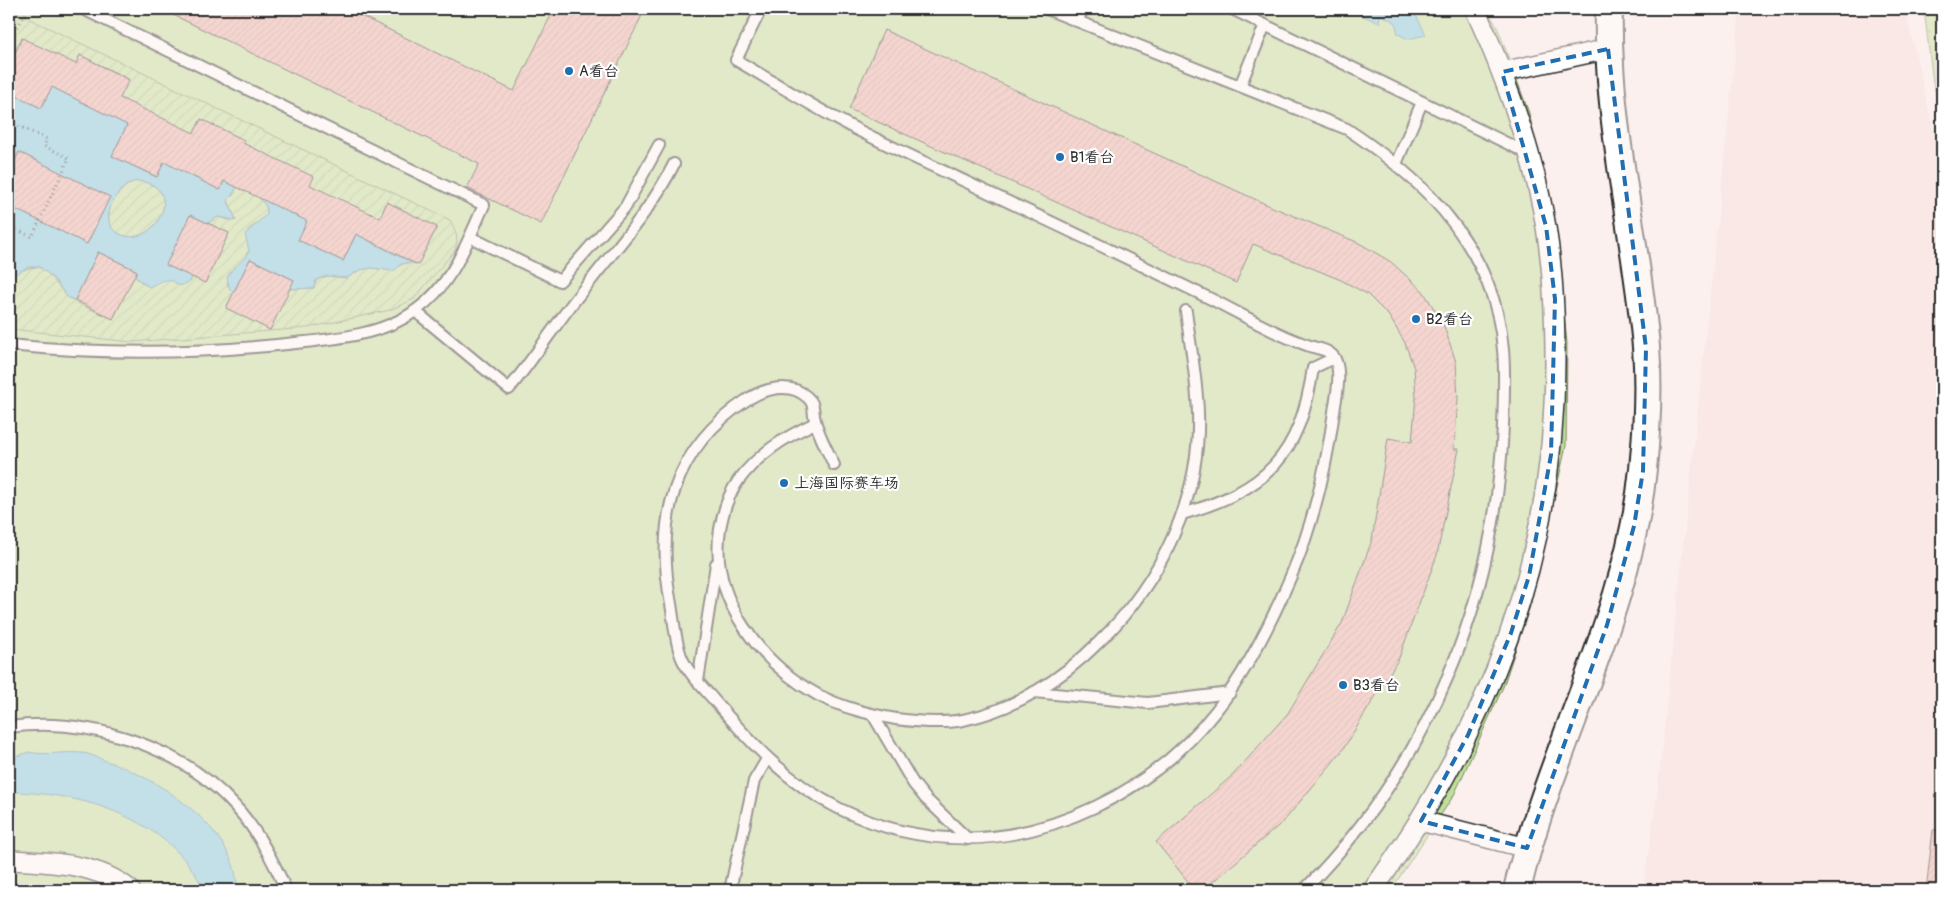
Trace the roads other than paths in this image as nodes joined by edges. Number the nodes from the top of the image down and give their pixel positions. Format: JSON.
{"nodes":[{"id":1,"x":83,"y":9,"type":"edge"},
{"id":2,"x":761,"y":9,"type":"edge"},
{"id":3,"x":1047,"y":9,"type":"edge"},
{"id":4,"x":1083,"y":9,"type":"edge"},
{"id":5,"x":1232,"y":9,"type":"edge"},
{"id":6,"x":1474,"y":9,"type":"edge"},
{"id":7,"x":1610,"y":9,"type":"edge"},
{"id":8,"x":1077,"y":21,"type":"junction"},
{"id":9,"x":1265,"y":25,"type":"junction"},
{"id":10,"x":1608,"y":50,"type":"junction"},
{"id":11,"x":1502,"y":72,"type":"junction"},
{"id":12,"x":1240,"y":86,"type":"junction"},
{"id":13,"x":1422,"y":102,"type":"junction"},
{"id":14,"x":659,"y":145,"type":"dead end"},
{"id":15,"x":1529,"y":154,"type":"junction"},
{"id":16,"x":674,"y":164,"type":"dead end"},
{"id":17,"x":1396,"y":164,"type":"junction"},
{"id":18,"x":470,"y":237,"type":"junction"},
{"id":19,"x":415,"y":311,"type":"junction"},
{"id":20,"x":1186,"y":311,"type":"dead end"},
{"id":21,"x":9,"y":345,"type":"edge"},
{"id":22,"x":1334,"y":358,"type":"junction"},
{"id":23,"x":815,"y":423,"type":"junction"},
{"id":24,"x":834,"y":465,"type":"dead end"},
{"id":25,"x":1182,"y":514,"type":"junction"},
{"id":26,"x":718,"y":557,"type":"junction"},
{"id":27,"x":698,"y":681,"type":"junction"},
{"id":28,"x":1034,"y":692,"type":"junction"},
{"id":29,"x":1230,"y":693,"type":"junction"},
{"id":30,"x":873,"y":715,"type":"junction"},
{"id":31,"x":9,"y":727,"type":"edge"},
{"id":32,"x":767,"y":759,"type":"junction"},
{"id":33,"x":1421,"y":821,"type":"junction"},
{"id":34,"x":968,"y":840,"type":"junction"},
{"id":35,"x":1527,"y":848,"type":"junction"},
{"id":36,"x":9,"y":860,"type":"edge"},
{"id":37,"x":130,"y":890,"type":"edge"},
{"id":38,"x":286,"y":890,"type":"edge"},
{"id":39,"x":730,"y":890,"type":"edge"},
{"id":40,"x":1304,"y":890,"type":"edge"},
{"id":41,"x":1374,"y":890,"type":"edge"},
{"id":42,"x":1517,"y":890,"type":"edge"}],
"edges":[{"from":1,"to":18,"type":"lane"},
{"from":2,"to":22,"type":"lane"},
{"from":3,"to":8,"type":"lane"},
{"from":4,"to":8,"type":"lane"},
{"from":5,"to":9,"type":"lane"},
{"from":6,"to":11,"type":"street"},
{"from":7,"to":10,"type":"street"},
{"from":8,"to":12,"type":"lane"},
{"from":9,"to":12,"type":"lane"},
{"from":9,"to":13,"type":"lane"},
{"from":10,"to":11,"type":"street"},
{"from":10,"to":35,"type":"street"},
{"from":11,"to":15,"type":"street"},
{"from":12,"to":17,"type":"lane"},
{"from":13,"to":15,"type":"lane"},
{"from":13,"to":17,"type":"lane"},
{"from":14,"to":18,"type":"lane"},
{"from":15,"to":33,"type":"street"},
{"from":16,"to":19,"type":"lane"},
{"from":17,"to":40,"type":"lane"},
{"from":18,"to":19,"type":"lane"},
{"from":19,"to":21,"type":"lane"},
{"from":20,"to":25,"type":"lane"},
{"from":22,"to":25,"type":"lane"},
{"from":22,"to":29,"type":"lane"},
{"from":23,"to":24,"type":"lane"},
{"from":23,"to":26,"type":"lane"},
{"from":23,"to":27,"type":"lane"},
{"from":25,"to":28,"type":"lane"},
{"from":26,"to":27,"type":"lane"},
{"from":26,"to":30,"type":"lane"},
{"from":27,"to":32,"type":"lane"},
{"from":28,"to":29,"type":"lane"},
{"from":28,"to":30,"type":"lane"},
{"from":29,"to":34,"type":"lane"},
{"from":30,"to":34,"type":"lane"},
{"from":31,"to":38,"type":"lane"},
{"from":32,"to":34,"type":"lane"},
{"from":32,"to":39,"type":"lane"},
{"from":33,"to":35,"type":"street"},
{"from":33,"to":41,"type":"street"},
{"from":35,"to":42,"type":"street"},
{"from":36,"to":37,"type":"street"}]}
